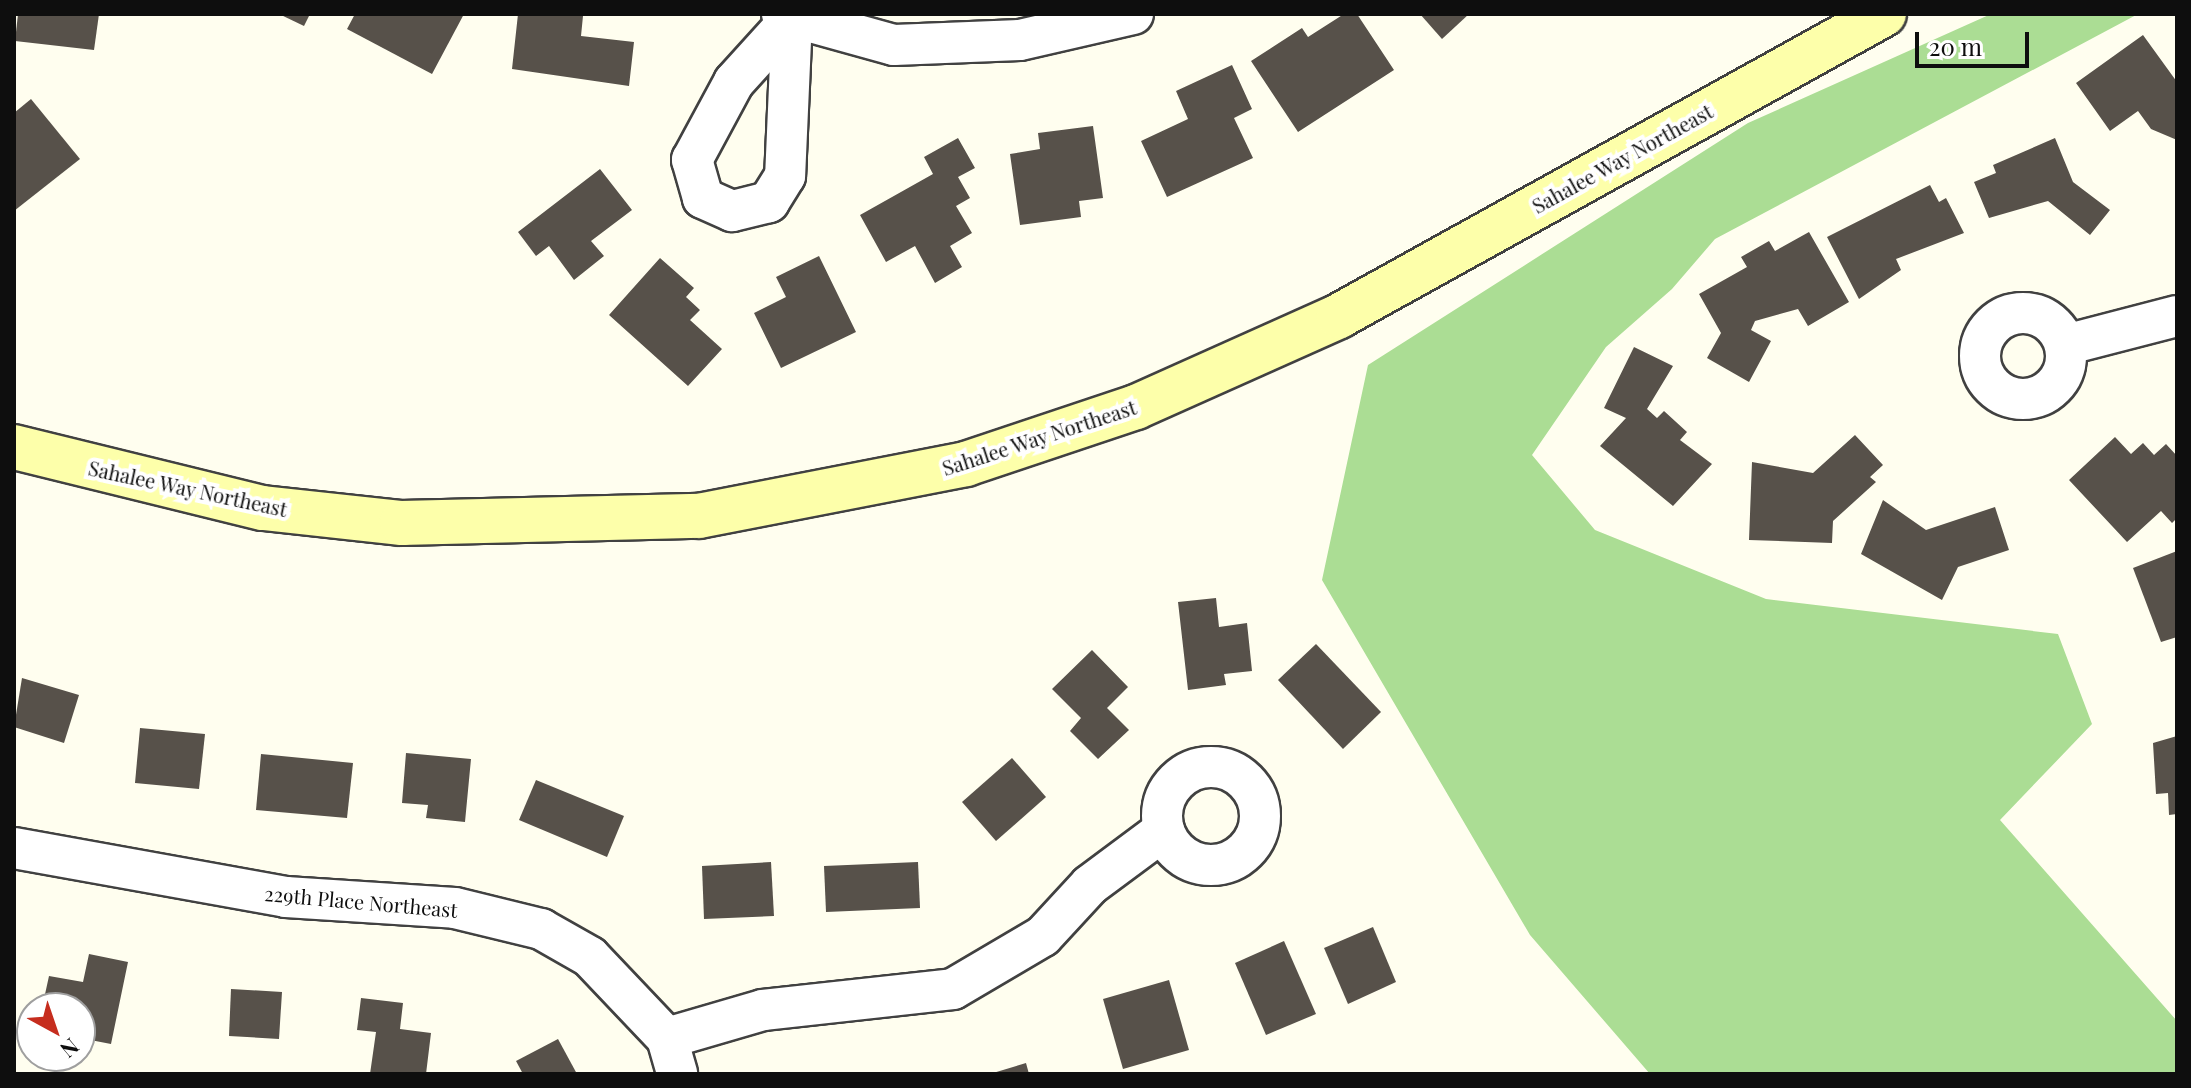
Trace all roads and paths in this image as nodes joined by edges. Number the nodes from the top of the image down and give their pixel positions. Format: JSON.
{"nodes":[{"id":1,"x":1133,"y":14,"type":"edge"},
{"id":2,"x":1884,"y":14,"type":"edge"},
{"id":3,"x":787,"y":16,"type":"edge"},
{"id":4,"x":1019,"y":27,"type":"edge"},
{"id":5,"x":2177,"y":316,"type":"edge"},
{"id":6,"x":2065,"y":345,"type":"dead end"},
{"id":7,"x":14,"y":447,"type":"edge"},
{"id":8,"x":1164,"y":830,"type":"dead end"},
{"id":9,"x":14,"y":848,"type":"edge"},
{"id":10,"x":672,"y":1056,"type":"edge"}],
"edges":[{"from":1,"to":4,"type":"street"},
{"from":2,"to":7,"type":"main road","name":"Sahalee Way Northeast"},
{"from":3,"to":4,"type":"street"},
{"from":5,"to":6,"type":"street"},
{"from":8,"to":10,"type":"street","name":"229th Place Northeast"},
{"from":9,"to":10,"type":"street","name":"229th Place Northeast"}]}
